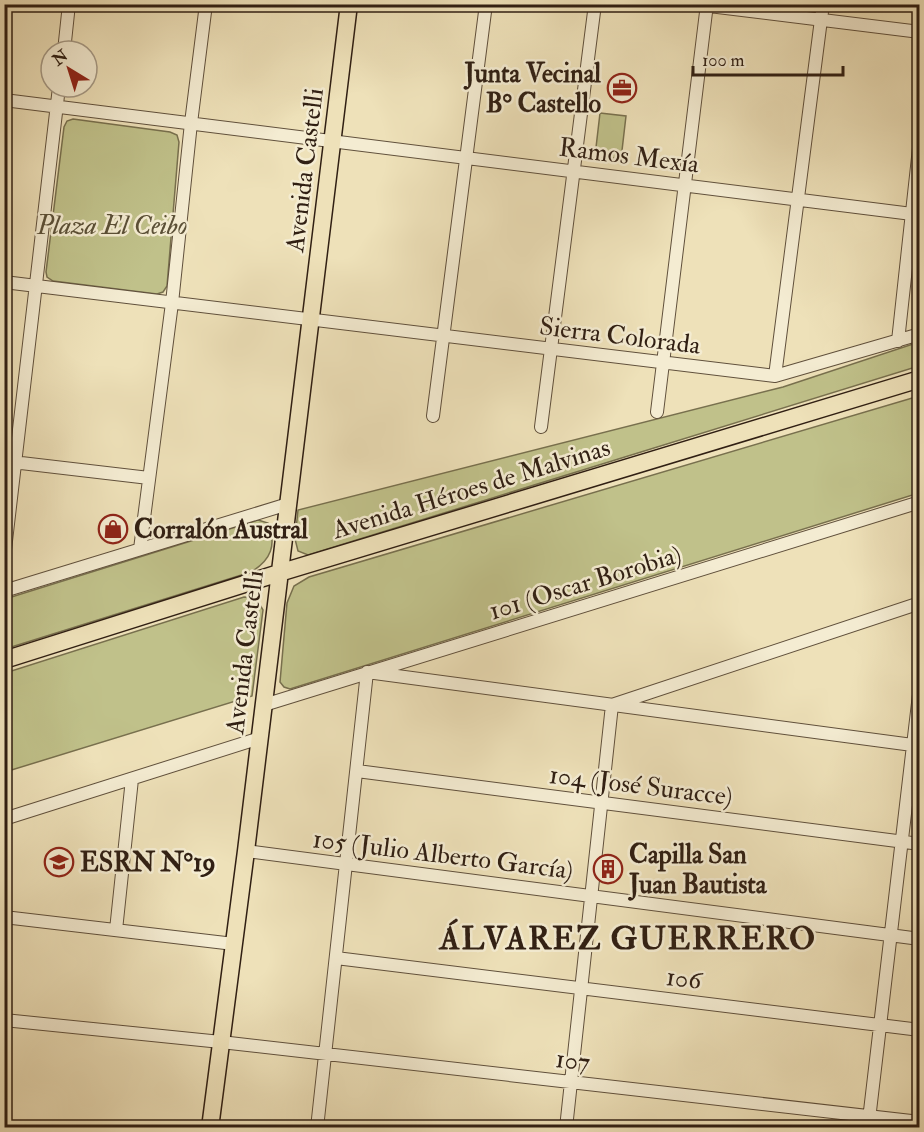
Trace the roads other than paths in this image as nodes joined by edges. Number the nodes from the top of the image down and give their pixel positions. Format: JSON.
{"nodes":[{"id":1,"x":69,"y":4,"type":"edge"},
{"id":2,"x":206,"y":4,"type":"edge"},
{"id":3,"x":349,"y":4,"type":"edge"},
{"id":4,"x":486,"y":4,"type":"edge"},
{"id":5,"x":595,"y":4,"type":"edge"},
{"id":6,"x":693,"y":4,"type":"edge"},
{"id":7,"x":823,"y":4,"type":"edge"},
{"id":8,"x":707,"y":5,"type":"edge"},
{"id":9,"x":821,"y":20,"type":"junction"},
{"id":10,"x":920,"y":32,"type":"edge"},
{"id":11,"x":65,"y":39,"type":"edge"},
{"id":12,"x":58,"y":99,"type":"edge"},
{"id":13,"x":4,"y":100,"type":"edge"},
{"id":14,"x":57,"y":106,"type":"junction"},
{"id":15,"x":190,"y":123,"type":"junction"},
{"id":16,"x":920,"y":139,"type":"edge"},
{"id":17,"x":333,"y":141,"type":"junction"},
{"id":18,"x":467,"y":158,"type":"junction"},
{"id":19,"x":573,"y":171,"type":"junction"},
{"id":20,"x":685,"y":185,"type":"junction"},
{"id":21,"x":798,"y":199,"type":"junction"},
{"id":22,"x":915,"y":215,"type":"edge"},
{"id":23,"x":4,"y":282,"type":"edge"},
{"id":24,"x":36,"y":286,"type":"junction"},
{"id":25,"x":172,"y":303,"type":"junction"},
{"id":26,"x":311,"y":321,"type":"junction"},
{"id":27,"x":920,"y":334,"type":"edge"},
{"id":28,"x":443,"y":336,"type":"junction"},
{"id":29,"x":898,"y":341,"type":"junction"},
{"id":30,"x":551,"y":349,"type":"junction"},
{"id":31,"x":663,"y":363,"type":"junction"},
{"id":32,"x":775,"y":376,"type":"junction"},
{"id":33,"x":920,"y":379,"type":"edge"},
{"id":34,"x":657,"y":412,"type":"dead end"},
{"id":35,"x":433,"y":416,"type":"dead end"},
{"id":36,"x":541,"y":427,"type":"dead end"},
{"id":37,"x":10,"y":461,"type":"edge"},
{"id":38,"x":149,"y":478,"type":"junction"},
{"id":39,"x":920,"y":502,"type":"edge"},
{"id":40,"x":288,"y":504,"type":"junction"},
{"id":41,"x":140,"y":549,"type":"junction"},
{"id":42,"x":4,"y":558,"type":"edge"},
{"id":43,"x":279,"y":573,"type":"junction"},
{"id":44,"x":4,"y":591,"type":"edge"},
{"id":45,"x":920,"y":603,"type":"edge"},
{"id":46,"x":4,"y":660,"type":"edge"},
{"id":47,"x":367,"y":672,"type":"junction"},
{"id":48,"x":920,"y":686,"type":"edge"},
{"id":49,"x":264,"y":705,"type":"junction"},
{"id":50,"x":612,"y":705,"type":"junction"},
{"id":51,"x":260,"y":738,"type":"junction"},
{"id":52,"x":916,"y":746,"type":"edge"},
{"id":53,"x":357,"y":771,"type":"junction"},
{"id":54,"x":132,"y":778,"type":"junction"},
{"id":55,"x":601,"y":803,"type":"junction"},
{"id":56,"x":4,"y":819,"type":"edge"},
{"id":57,"x":902,"y":842,"type":"junction"},
{"id":58,"x":920,"y":844,"type":"edge"},
{"id":59,"x":246,"y":851,"type":"junction"},
{"id":60,"x":346,"y":863,"type":"junction"},
{"id":61,"x":591,"y":895,"type":"junction"},
{"id":62,"x":4,"y":917,"type":"edge"},
{"id":63,"x":116,"y":930,"type":"junction"},
{"id":64,"x":891,"y":935,"type":"junction"},
{"id":65,"x":920,"y":939,"type":"edge"},
{"id":66,"x":234,"y":944,"type":"junction"},
{"id":67,"x":336,"y":958,"type":"junction"},
{"id":68,"x":581,"y":988,"type":"junction"},
{"id":69,"x":4,"y":1020,"type":"edge"},
{"id":70,"x":880,"y":1025,"type":"junction"},
{"id":71,"x":920,"y":1030,"type":"edge"},
{"id":72,"x":221,"y":1042,"type":"junction"},
{"id":73,"x":325,"y":1054,"type":"junction"},
{"id":74,"x":570,"y":1082,"type":"junction"},
{"id":75,"x":869,"y":1122,"type":"edge"},
{"id":76,"x":920,"y":1122,"type":"edge"},
{"id":77,"x":210,"y":1128,"type":"edge"},
{"id":78,"x":317,"y":1128,"type":"edge"},
{"id":79,"x":566,"y":1128,"type":"edge"}],
"edges":[{"from":1,"to":11,"type":"street"},
{"from":2,"to":15,"type":"street"},
{"from":3,"to":17,"type":"main road","name":"Avenida Castelli"},
{"from":4,"to":18,"type":"street"},
{"from":5,"to":19,"type":"street"},
{"from":6,"to":8,"type":"street"},
{"from":7,"to":9,"type":"street"},
{"from":8,"to":9,"type":"street"},
{"from":8,"to":20,"type":"street"},
{"from":9,"to":10,"type":"street"},
{"from":9,"to":21,"type":"street"},
{"from":12,"to":14,"type":"street"},
{"from":13,"to":14,"type":"street","name":"Ramos Mexía"},
{"from":14,"to":15,"type":"street","name":"Ramos Mexía"},
{"from":14,"to":24,"type":"street"},
{"from":15,"to":17,"type":"street","name":"Ramos Mexía"},
{"from":15,"to":25,"type":"street"},
{"from":16,"to":22,"type":"street"},
{"from":17,"to":18,"type":"street","name":"Ramos Mexía"},
{"from":17,"to":26,"type":"main road","name":"Avenida Castelli"},
{"from":18,"to":19,"type":"street","name":"Ramos Mexía"},
{"from":18,"to":28,"type":"street"},
{"from":19,"to":20,"type":"street","name":"Ramos Mexía"},
{"from":19,"to":30,"type":"street"},
{"from":20,"to":21,"type":"street","name":"Ramos Mexía"},
{"from":20,"to":31,"type":"street"},
{"from":21,"to":22,"type":"street","name":"Ramos Mexía"},
{"from":21,"to":32,"type":"street"},
{"from":22,"to":29,"type":"street"},
{"from":23,"to":24,"type":"street","name":"Sierra Colorada"},
{"from":24,"to":25,"type":"street","name":"Sierra Colorada"},
{"from":24,"to":37,"type":"street"},
{"from":25,"to":26,"type":"street","name":"Sierra Colorada"},
{"from":25,"to":38,"type":"street"},
{"from":26,"to":28,"type":"street","name":"Sierra Colorada"},
{"from":26,"to":40,"type":"main road","name":"Avenida Castelli"},
{"from":27,"to":29,"type":"street","name":"Sierra Colorada"},
{"from":28,"to":30,"type":"street","name":"Sierra Colorada"},
{"from":28,"to":35,"type":"street"},
{"from":29,"to":32,"type":"street","name":"Sierra Colorada"},
{"from":30,"to":31,"type":"street","name":"Sierra Colorada"},
{"from":30,"to":36,"type":"street"},
{"from":31,"to":32,"type":"street","name":"Sierra Colorada"},
{"from":31,"to":34,"type":"street"},
{"from":33,"to":43,"type":"main road","name":"Avenida Héroes de Malvinas"},
{"from":37,"to":38,"type":"street"},
{"from":37,"to":42,"type":"street"},
{"from":38,"to":41,"type":"street"},
{"from":39,"to":47,"type":"street","name":"101 (Oscar Borobia)"},
{"from":40,"to":41,"type":"street"},
{"from":40,"to":43,"type":"main road","name":"Avenida Castelli"},
{"from":41,"to":44,"type":"street"},
{"from":43,"to":46,"type":"main road","name":"Avenida Héroes de Malvinas"},
{"from":43,"to":49,"type":"main road","name":"Avenida Castelli"},
{"from":45,"to":50,"type":"street"},
{"from":47,"to":49,"type":"street","name":"101 (Oscar Borobia)"},
{"from":47,"to":50,"type":"street"},
{"from":47,"to":53,"type":"street"},
{"from":48,"to":52,"type":"street"},
{"from":49,"to":51,"type":"main road","name":"Avenida Castelli"},
{"from":50,"to":52,"type":"street"},
{"from":50,"to":55,"type":"street"},
{"from":51,"to":54,"type":"street"},
{"from":51,"to":59,"type":"main road","name":"Avenida Castelli"},
{"from":52,"to":57,"type":"street"},
{"from":53,"to":55,"type":"street","name":"104 (José Suracce)"},
{"from":53,"to":60,"type":"street"},
{"from":54,"to":56,"type":"street"},
{"from":54,"to":63,"type":"street"},
{"from":55,"to":57,"type":"street","name":"104 (José Suracce)"},
{"from":55,"to":61,"type":"street"},
{"from":57,"to":58,"type":"street","name":"104 (José Suracce)"},
{"from":57,"to":64,"type":"street"},
{"from":59,"to":60,"type":"street","name":"105 (Julio Alberto García)"},
{"from":59,"to":66,"type":"main road","name":"Avenida Castelli"},
{"from":60,"to":61,"type":"street","name":"105 (Julio Alberto García)"},
{"from":60,"to":67,"type":"street"},
{"from":61,"to":64,"type":"street","name":"105 (Julio Alberto García)"},
{"from":61,"to":68,"type":"street"},
{"from":62,"to":63,"type":"street"},
{"from":63,"to":66,"type":"street"},
{"from":64,"to":65,"type":"street","name":"105 (Julio Alberto García)"},
{"from":64,"to":70,"type":"street"},
{"from":66,"to":72,"type":"main road","name":"Avenida Castelli"},
{"from":67,"to":68,"type":"street","name":"106"},
{"from":67,"to":73,"type":"street"},
{"from":68,"to":70,"type":"street","name":"106"},
{"from":68,"to":74,"type":"street"},
{"from":69,"to":72,"type":"street","name":"107"},
{"from":70,"to":71,"type":"street","name":"106"},
{"from":70,"to":75,"type":"street"},
{"from":72,"to":73,"type":"street","name":"107"},
{"from":72,"to":77,"type":"main road","name":"Avenida Castelli"},
{"from":73,"to":74,"type":"street","name":"107"},
{"from":73,"to":78,"type":"street"},
{"from":74,"to":75,"type":"street","name":"107"},
{"from":74,"to":79,"type":"street"},
{"from":75,"to":76,"type":"street","name":"107"}]}
